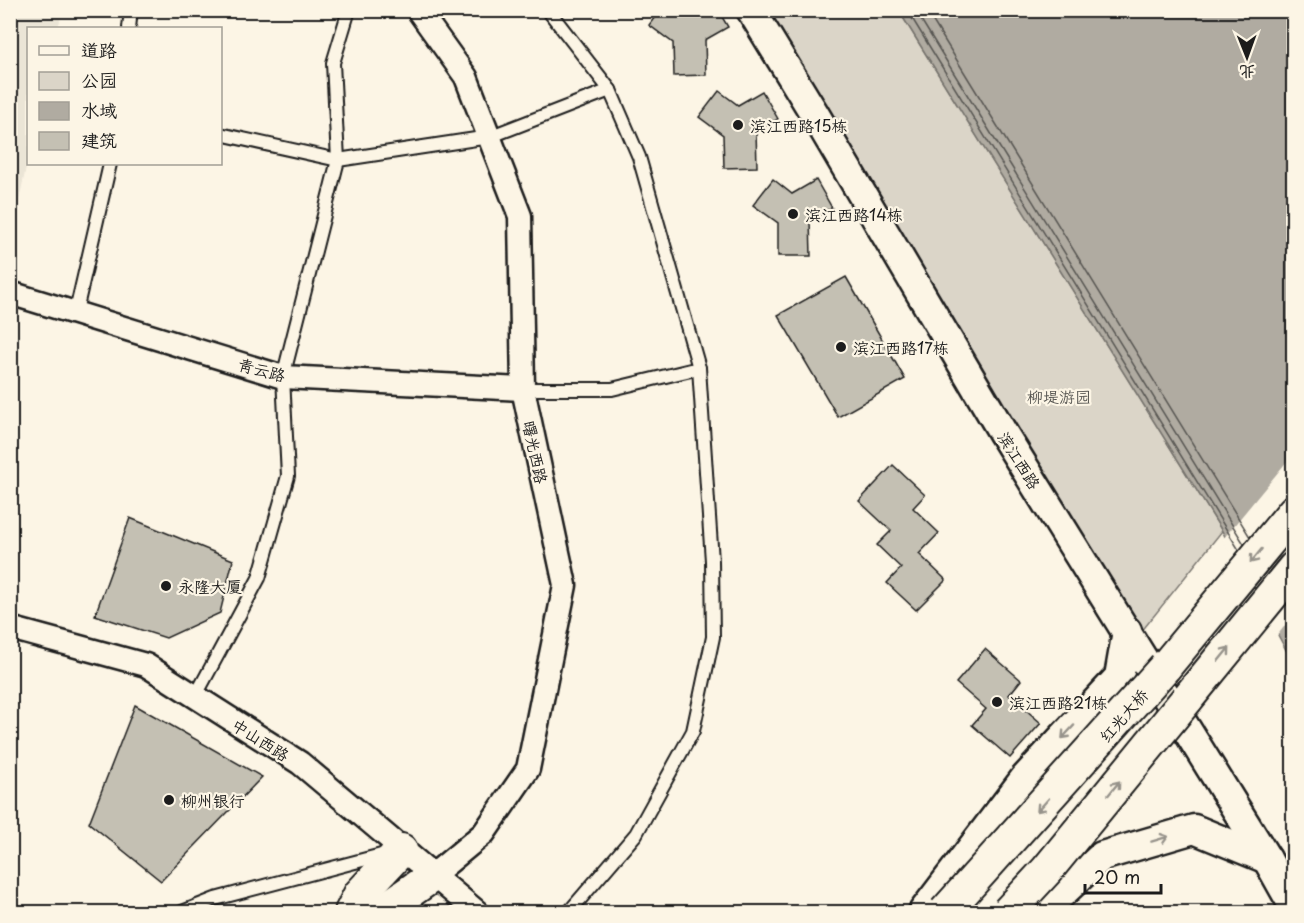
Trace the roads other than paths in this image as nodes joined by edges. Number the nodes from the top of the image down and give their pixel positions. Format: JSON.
{"nodes":[{"id":1,"x":131,"y":10,"type":"edge"},
{"id":2,"x":349,"y":10,"type":"edge"},
{"id":3,"x":418,"y":10,"type":"edge"},
{"id":4,"x":548,"y":10,"type":"edge"},
{"id":5,"x":751,"y":10,"type":"edge"},
{"id":6,"x":129,"y":27,"type":"edge"},
{"id":7,"x":610,"y":90,"type":"junction"},
{"id":8,"x":222,"y":134,"type":"edge"},
{"id":9,"x":489,"y":137,"type":"junction"},
{"id":10,"x":338,"y":160,"type":"junction"},
{"id":11,"x":110,"y":165,"type":"edge"},
{"id":12,"x":10,"y":293,"type":"edge"},
{"id":13,"x":76,"y":311,"type":"junction"},
{"id":14,"x":699,"y":368,"type":"junction"},
{"id":15,"x":283,"y":377,"type":"junction"},
{"id":16,"x":523,"y":389,"type":"junction"},
{"id":17,"x":1293,"y":511,"type":"edge"},
{"id":18,"x":1293,"y":568,"type":"edge"},
{"id":19,"x":10,"y":628,"type":"edge"},
{"id":20,"x":1127,"y":632,"type":"junction"},
{"id":21,"x":195,"y":697,"type":"junction"},
{"id":22,"x":401,"y":850,"type":"junction"},
{"id":23,"x":1267,"y":859,"type":"junction"},
{"id":24,"x":432,"y":876,"type":"junction"},
{"id":25,"x":1293,"y":907,"type":"edge"},
{"id":26,"x":182,"y":912,"type":"edge"},
{"id":27,"x":351,"y":912,"type":"edge"},
{"id":28,"x":381,"y":912,"type":"edge"},
{"id":29,"x":477,"y":912,"type":"edge"},
{"id":30,"x":569,"y":912,"type":"edge"},
{"id":31,"x":923,"y":912,"type":"edge"},
{"id":32,"x":945,"y":912,"type":"edge"},
{"id":33,"x":1008,"y":912,"type":"edge"},
{"id":34,"x":1042,"y":912,"type":"edge"}],
"edges":[{"from":1,"to":6,"type":"lane"},
{"from":2,"to":10,"type":"lane"},
{"from":3,"to":9,"type":"street","name":"曙光西路"},
{"from":4,"to":7,"type":"lane"},
{"from":5,"to":20,"type":"street","name":"滨江西路"},
{"from":7,"to":9,"type":"lane"},
{"from":7,"to":14,"type":"lane"},
{"from":8,"to":10,"type":"lane"},
{"from":9,"to":10,"type":"lane"},
{"from":9,"to":16,"type":"street","name":"曙光西路"},
{"from":10,"to":15,"type":"lane"},
{"from":11,"to":13,"type":"lane"},
{"from":12,"to":13,"type":"street","name":"青云路"},
{"from":13,"to":15,"type":"street","name":"青云路"},
{"from":14,"to":16,"type":"lane"},
{"from":14,"to":30,"type":"lane"},
{"from":15,"to":16,"type":"street","name":"青云路"},
{"from":15,"to":21,"type":"lane"},
{"from":16,"to":24,"type":"street","name":"曙光西路"},
{"from":17,"to":32,"type":"main road","name":"红光大桥","one_way":true,"bridge":true},
{"from":33,"to":18,"type":"main road","one_way":true,"bridge":true},
{"from":19,"to":21,"type":"street","name":"中山西路"},
{"from":20,"to":23,"type":"street","name":"滨江西路"},
{"from":20,"to":31,"type":"street","one_way":true},
{"from":21,"to":22,"type":"street","name":"中山西路"},
{"from":22,"to":24,"type":"street","name":"中山西路"},
{"from":22,"to":26,"type":"lane"},
{"from":22,"to":27,"type":"main road"},
{"from":23,"to":25,"type":"street","name":"滨江西路"},
{"from":34,"to":23,"type":"street","one_way":true},
{"from":24,"to":28,"type":"main road"},
{"from":24,"to":29,"type":"street","name":"中山西路"}]}
